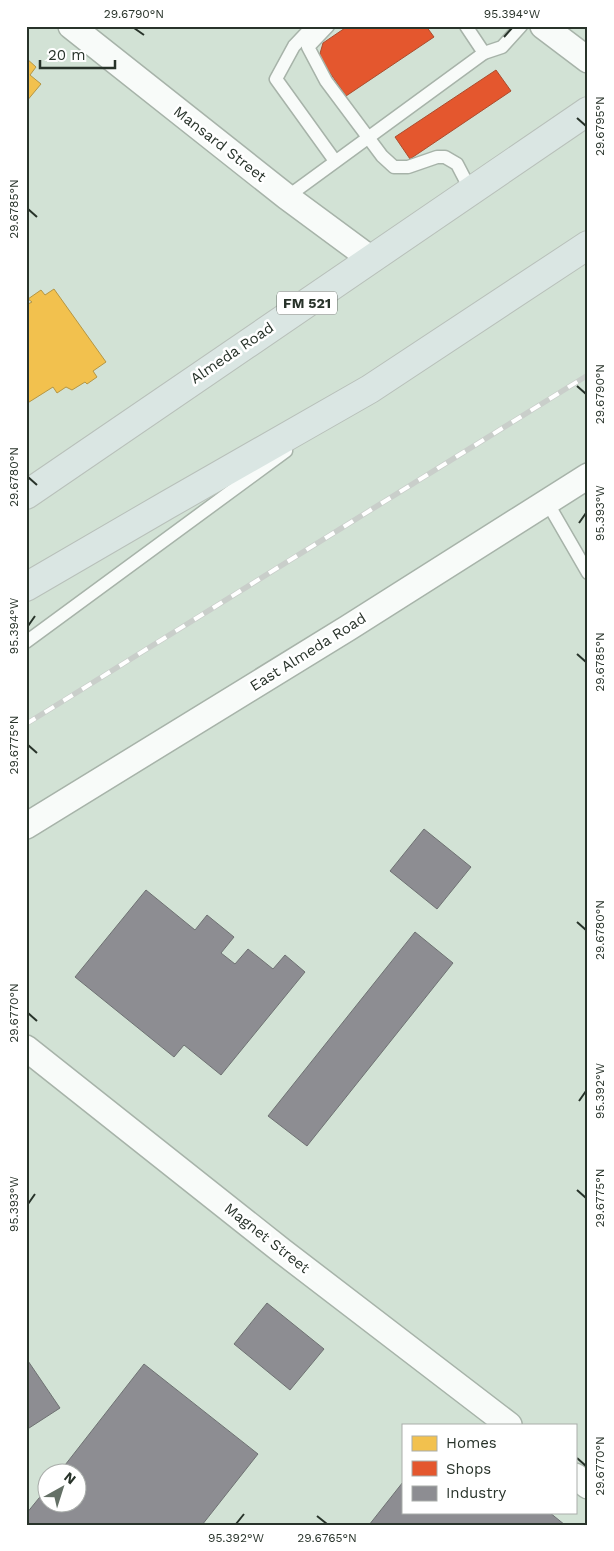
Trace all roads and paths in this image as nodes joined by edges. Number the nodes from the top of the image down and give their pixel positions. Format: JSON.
{"nodes":[{"id":1,"x":71,"y":26,"type":"edge"},
{"id":2,"x":313,"y":26,"type":"edge"},
{"id":3,"x":328,"y":26,"type":"edge"},
{"id":4,"x":466,"y":26,"type":"edge"},
{"id":5,"x":521,"y":26,"type":"edge"},
{"id":6,"x":554,"y":30,"type":"edge"},
{"id":7,"x":484,"y":53,"type":"junction"},
{"id":8,"x":588,"y":60,"type":"edge"},
{"id":9,"x":588,"y":112,"type":"edge"},
{"id":10,"x":368,"y":138,"type":"junction"},
{"id":11,"x":335,"y":161,"type":"junction"},
{"id":12,"x":471,"y":190,"type":"junction"},
{"id":13,"x":287,"y":197,"type":"junction"},
{"id":14,"x":588,"y":245,"type":"edge"},
{"id":15,"x":371,"y":258,"type":"junction"},
{"id":16,"x":370,"y":389,"type":"junction"},
{"id":17,"x":588,"y":476,"type":"edge"},
{"id":18,"x":26,"y":495,"type":"edge"},
{"id":19,"x":547,"y":502,"type":"junction"},
{"id":20,"x":588,"y":573,"type":"edge"},
{"id":21,"x":26,"y":588,"type":"edge"},
{"id":22,"x":26,"y":642,"type":"edge"},
{"id":23,"x":26,"y":826,"type":"edge"},
{"id":24,"x":26,"y":1048,"type":"edge"},
{"id":25,"x":508,"y":1424,"type":"edge"},
{"id":26,"x":576,"y":1477,"type":"edge"},
{"id":27,"x":588,"y":1486,"type":"edge"}],
"edges":[{"from":1,"to":13,"type":"street","name":"Mansard Street"},
{"from":2,"to":11,"type":"lane"},
{"from":3,"to":10,"type":"lane"},
{"from":4,"to":7,"type":"lane"},
{"from":5,"to":7,"type":"lane"},
{"from":6,"to":8,"type":"street"},
{"from":7,"to":10,"type":"lane"},
{"from":9,"to":12,"type":"main road","name":"Almeda Road","number":"FM 521"},
{"from":10,"to":11,"type":"lane"},
{"from":10,"to":12,"type":"lane"},
{"from":11,"to":13,"type":"lane"},
{"from":12,"to":15,"type":"main road","name":"Almeda Road","number":"FM 521"},
{"from":13,"to":15,"type":"street","name":"Mansard Street"},
{"from":14,"to":16,"type":"main road"},
{"from":15,"to":18,"type":"main road","name":"Almeda Road","number":"FM 521"},
{"from":16,"to":21,"type":"main road"},
{"from":16,"to":22,"type":"lane"},
{"from":17,"to":19,"type":"street","name":"East Almeda Road"},
{"from":19,"to":20,"type":"lane"},
{"from":19,"to":23,"type":"street","name":"East Almeda Road"},
{"from":24,"to":25,"type":"street","name":"Magnet Street"},
{"from":26,"to":27,"type":"street"}]}
